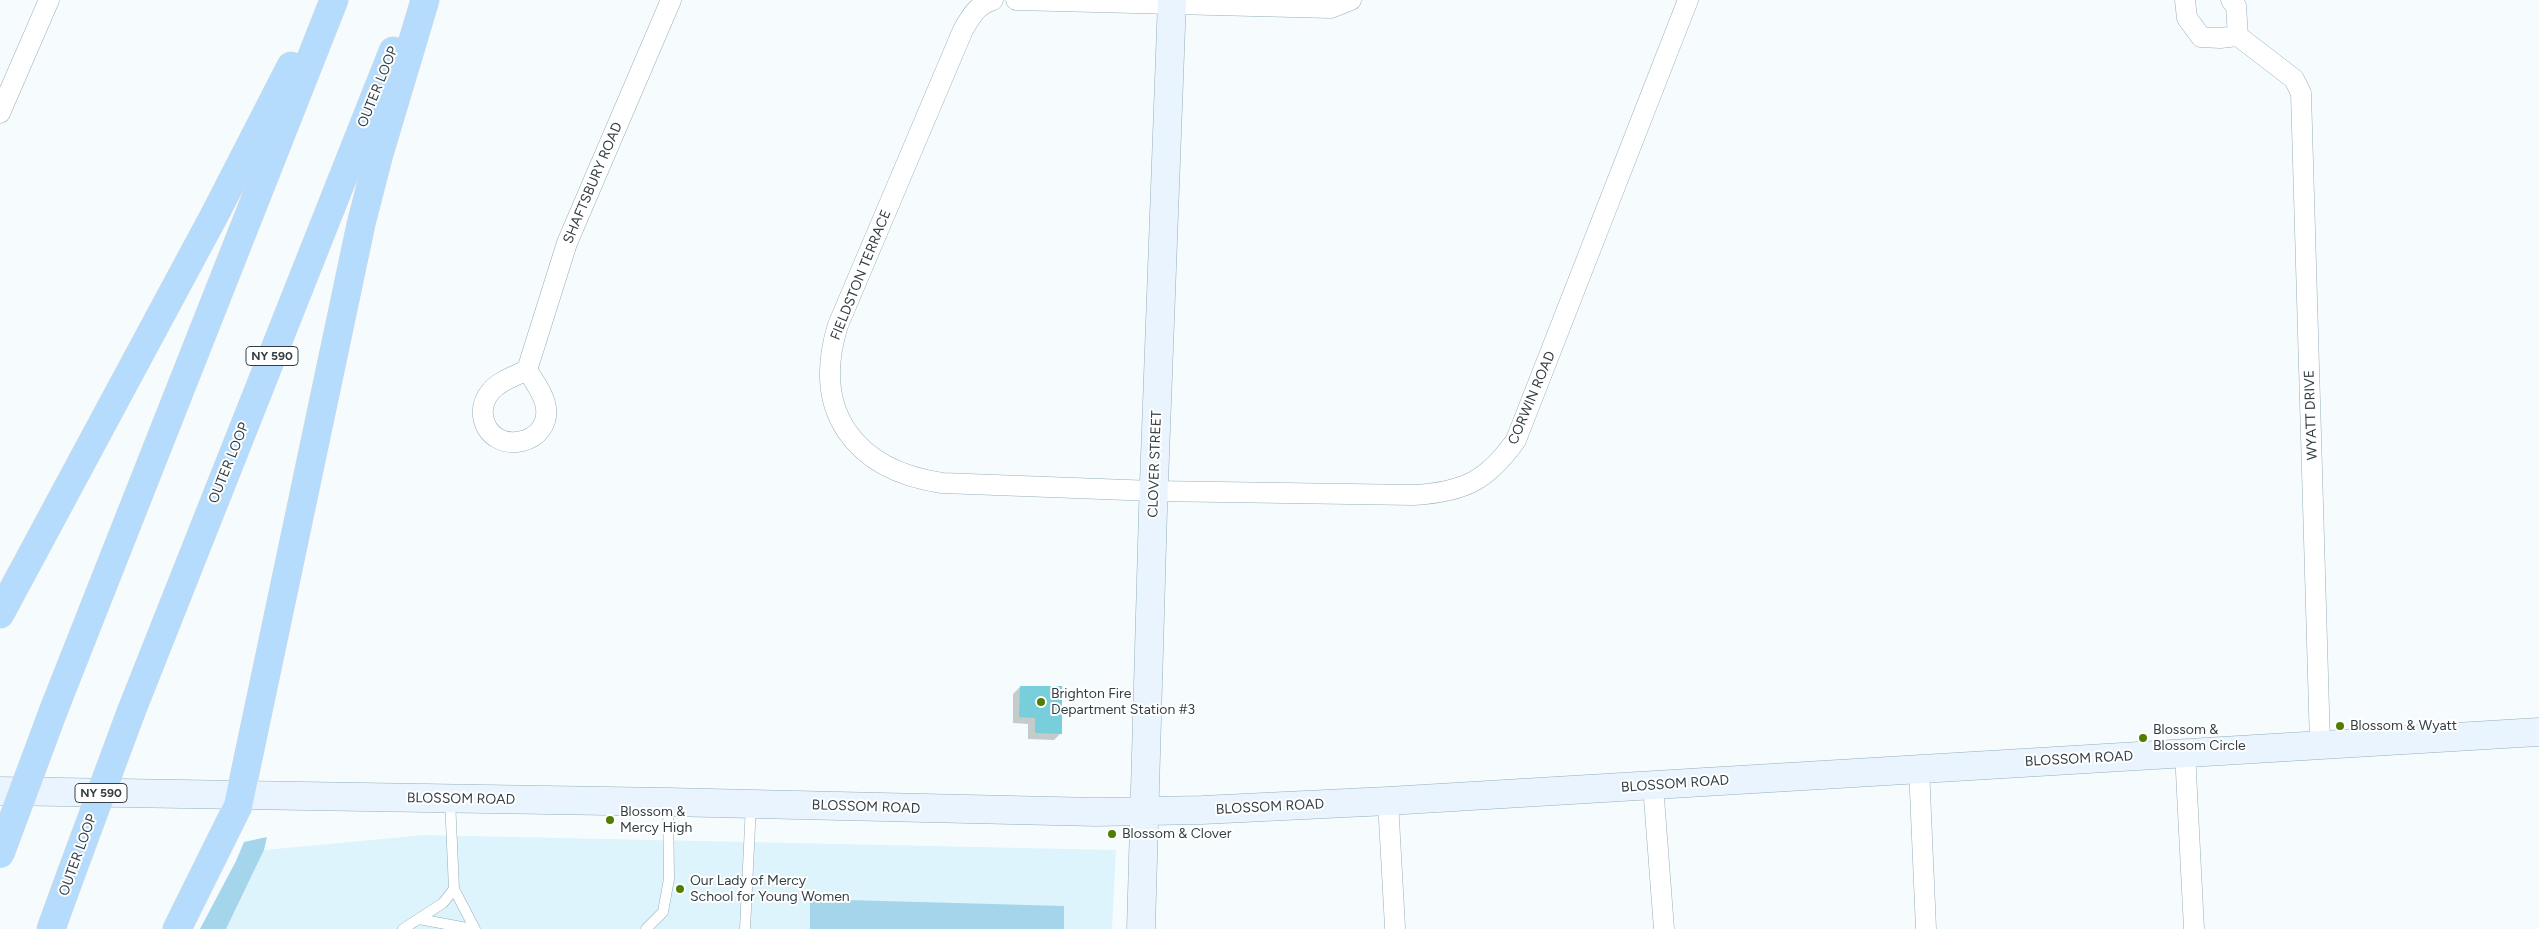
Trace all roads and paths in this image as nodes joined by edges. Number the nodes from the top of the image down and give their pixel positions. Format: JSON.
{"nodes":[{"id":1,"x":48,"y":0,"type":"edge"},
{"id":2,"x":325,"y":0,"type":"edge"},
{"id":3,"x":334,"y":0,"type":"edge"},
{"id":4,"x":413,"y":0,"type":"edge"},
{"id":5,"x":425,"y":0,"type":"edge"},
{"id":6,"x":671,"y":0,"type":"edge"},
{"id":7,"x":993,"y":0,"type":"edge"},
{"id":8,"x":1016,"y":0,"type":"edge"},
{"id":9,"x":1352,"y":0,"type":"edge"},
{"id":10,"x":1688,"y":0,"type":"edge"},
{"id":11,"x":2185,"y":0,"type":"edge"},
{"id":12,"x":2231,"y":0,"type":"edge"},
{"id":13,"x":1171,"y":2,"type":"edge"},
{"id":14,"x":2238,"y":36,"type":"junction"},
{"id":15,"x":0,"y":113,"type":"edge"},
{"id":16,"x":527,"y":370,"type":"dead end"},
{"id":17,"x":1154,"y":491,"type":"junction"},
{"id":18,"x":0,"y":614,"type":"edge"},
{"id":19,"x":2539,"y":732,"type":"edge"},
{"id":20,"x":2320,"y":744,"type":"junction"},
{"id":21,"x":2185,"y":752,"type":"junction"},
{"id":22,"x":1919,"y":768,"type":"junction"},
{"id":23,"x":1653,"y":785,"type":"junction"},
{"id":24,"x":0,"y":791,"type":"edge"},
{"id":25,"x":240,"y":796,"type":"junction"},
{"id":26,"x":450,"y":798,"type":"junction"},
{"id":27,"x":1388,"y":801,"type":"junction"},
{"id":28,"x":668,"y":802,"type":"junction"},
{"id":29,"x":751,"y":804,"type":"junction"},
{"id":30,"x":1144,"y":812,"type":"junction"},
{"id":31,"x":0,"y":854,"type":"edge"},
{"id":32,"x":454,"y":889,"type":"junction"},
{"id":33,"x":419,"y":919,"type":"junction"},
{"id":34,"x":1395,"y":926,"type":"dead end"},
{"id":35,"x":52,"y":929,"type":"edge"},
{"id":36,"x":177,"y":929,"type":"edge"},
{"id":37,"x":403,"y":929,"type":"edge"},
{"id":38,"x":474,"y":929,"type":"edge"},
{"id":39,"x":646,"y":929,"type":"edge"},
{"id":40,"x":746,"y":929,"type":"edge"},
{"id":41,"x":1141,"y":929,"type":"edge"},
{"id":42,"x":1664,"y":929,"type":"edge"},
{"id":43,"x":1926,"y":929,"type":"edge"},
{"id":44,"x":2194,"y":929,"type":"edge"}],
"edges":[{"from":1,"to":15,"type":"street"},
{"from":2,"to":18,"type":"highway"},
{"from":3,"to":31,"type":"highway","bridge":true},
{"from":4,"to":35,"type":"highway","name":"OUTER LOOP","number":"NY 590","bridge":true},
{"from":5,"to":25,"type":"highway"},
{"from":6,"to":16,"type":"street","name":"SHAFTSBURY ROAD"},
{"from":7,"to":17,"type":"street","name":"FIELDSTON TERRACE"},
{"from":8,"to":13,"type":"street"},
{"from":9,"to":13,"type":"street"},
{"from":10,"to":17,"type":"street","name":"CORWIN ROAD"},
{"from":11,"to":14,"type":"street"},
{"from":12,"to":14,"type":"street"},
{"from":13,"to":17,"type":"street","name":"CLOVER STREET"},
{"from":14,"to":20,"type":"street","name":"WYATT DRIVE"},
{"from":17,"to":30,"type":"street","name":"CLOVER STREET"},
{"from":19,"to":20,"type":"street","name":"BLOSSOM ROAD"},
{"from":20,"to":21,"type":"street","name":"BLOSSOM ROAD"},
{"from":21,"to":22,"type":"street","name":"BLOSSOM ROAD"},
{"from":21,"to":44,"type":"street"},
{"from":22,"to":23,"type":"street","name":"BLOSSOM ROAD"},
{"from":22,"to":43,"type":"street"},
{"from":23,"to":27,"type":"street","name":"BLOSSOM ROAD"},
{"from":23,"to":42,"type":"street"},
{"from":24,"to":25,"type":"street","name":"BLOSSOM ROAD"},
{"from":25,"to":26,"type":"street","name":"BLOSSOM ROAD"},
{"from":25,"to":36,"type":"highway"},
{"from":26,"to":28,"type":"street","name":"BLOSSOM ROAD"},
{"from":26,"to":32,"type":"lane"},
{"from":27,"to":30,"type":"street","name":"BLOSSOM ROAD"},
{"from":27,"to":34,"type":"street"},
{"from":28,"to":29,"type":"street","name":"BLOSSOM ROAD"},
{"from":28,"to":39,"type":"lane"},
{"from":29,"to":30,"type":"street","name":"BLOSSOM ROAD"},
{"from":29,"to":40,"type":"lane"},
{"from":30,"to":41,"type":"street","name":"CLOVER STREET"},
{"from":32,"to":33,"type":"lane"},
{"from":32,"to":38,"type":"lane"},
{"from":33,"to":37,"type":"lane"},
{"from":33,"to":38,"type":"lane"}]}
